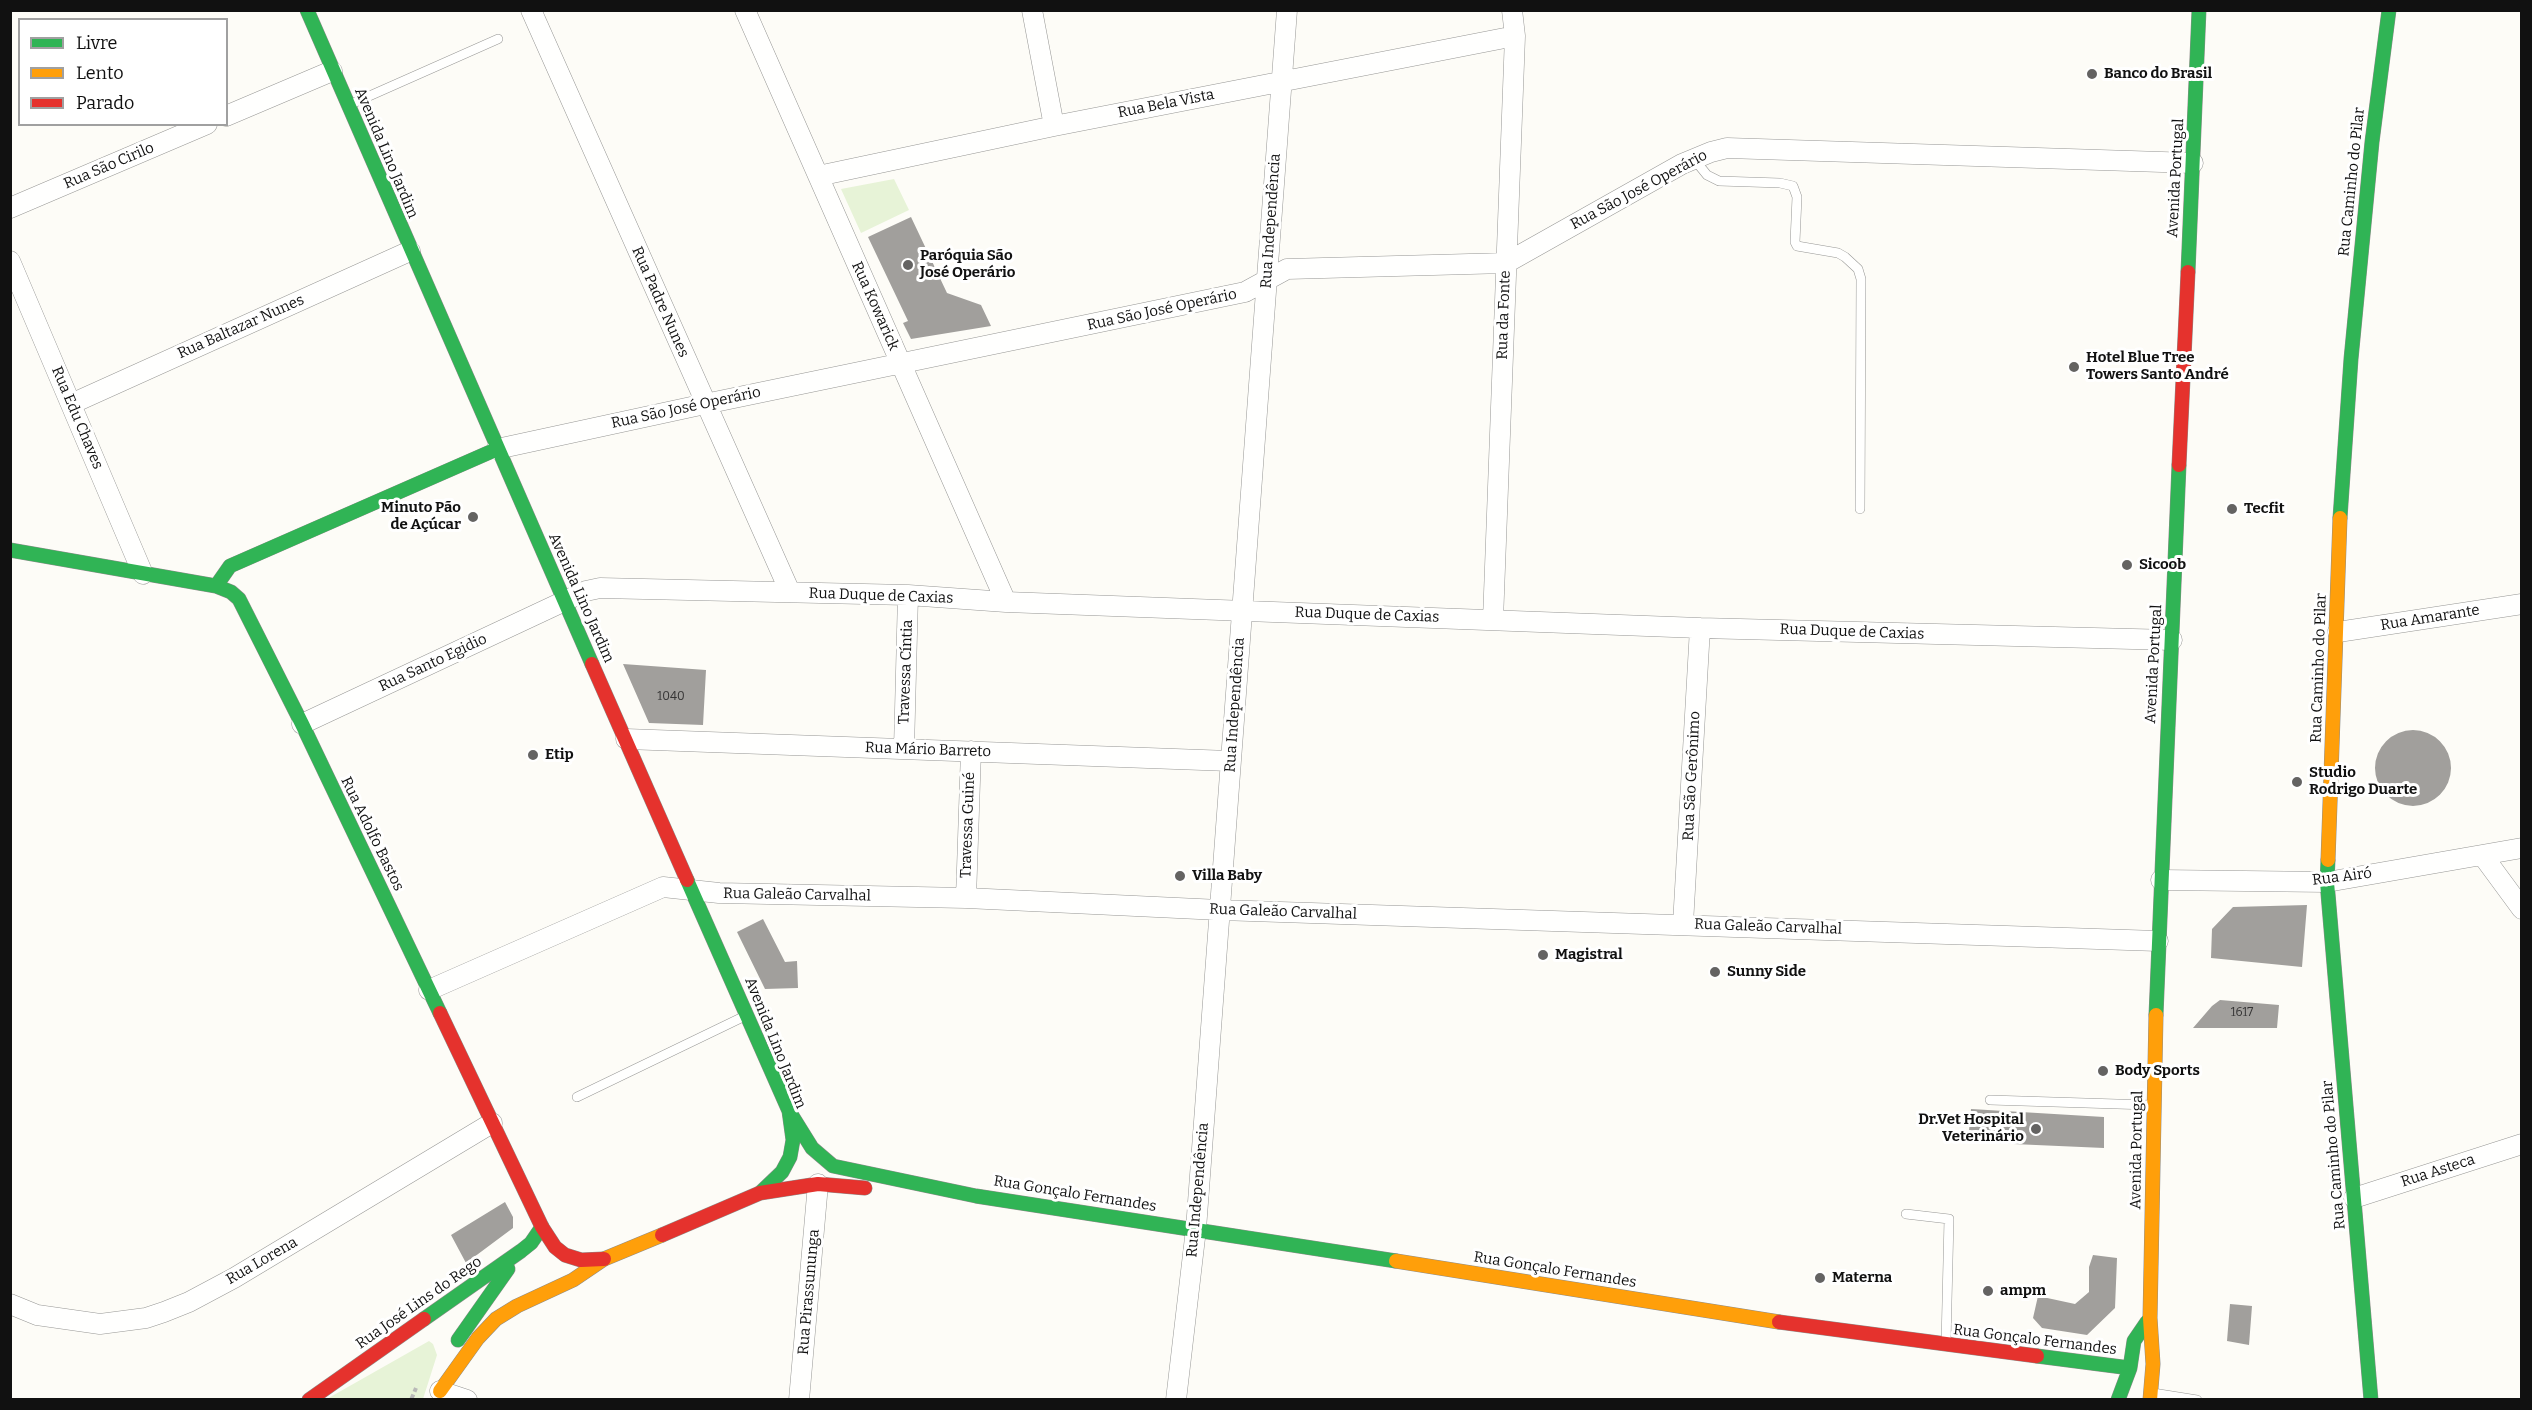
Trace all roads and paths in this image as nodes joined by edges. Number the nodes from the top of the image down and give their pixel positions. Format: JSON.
{"nodes":[{"id":1,"x":307,"y":10,"type":"edge"},
{"id":2,"x":531,"y":10,"type":"edge"},
{"id":3,"x":745,"y":10,"type":"edge"},
{"id":4,"x":1032,"y":10,"type":"edge"},
{"id":5,"x":1287,"y":10,"type":"edge"},
{"id":6,"x":1512,"y":10,"type":"edge"},
{"id":7,"x":2199,"y":10,"type":"edge"},
{"id":8,"x":2389,"y":10,"type":"edge"},
{"id":9,"x":1515,"y":36,"type":"junction"},
{"id":10,"x":498,"y":39,"type":"dead end"},
{"id":11,"x":333,"y":71,"type":"junction"},
{"id":12,"x":1281,"y":82,"type":"junction"},
{"id":13,"x":347,"y":106,"type":"junction"},
{"id":14,"x":228,"y":115,"type":"edge"},
{"id":15,"x":202,"y":126,"type":"edge"},
{"id":16,"x":1054,"y":126,"type":"junction"},
{"id":17,"x":1694,"y":159,"type":"junction"},
{"id":18,"x":2193,"y":164,"type":"junction"},
{"id":19,"x":818,"y":176,"type":"junction"},
{"id":20,"x":10,"y":208,"type":"edge"},
{"id":21,"x":410,"y":251,"type":"junction"},
{"id":22,"x":10,"y":261,"type":"edge"},
{"id":23,"x":1506,"y":263,"type":"junction"},
{"id":24,"x":1268,"y":280,"type":"junction"},
{"id":25,"x":901,"y":364,"type":"junction"},
{"id":26,"x":71,"y":404,"type":"junction"},
{"id":27,"x":705,"y":404,"type":"junction"},
{"id":28,"x":497,"y":449,"type":"junction"},
{"id":29,"x":1860,"y":509,"type":"dead end"},
{"id":30,"x":10,"y":550,"type":"edge"},
{"id":31,"x":143,"y":574,"type":"junction"},
{"id":32,"x":216,"y":586,"type":"junction"},
{"id":33,"x":790,"y":592,"type":"junction"},
{"id":34,"x":908,"y":595,"type":"junction"},
{"id":35,"x":564,"y":601,"type":"junction"},
{"id":36,"x":1006,"y":602,"type":"junction"},
{"id":37,"x":2522,"y":604,"type":"edge"},
{"id":38,"x":1242,"y":611,"type":"junction"},
{"id":39,"x":1493,"y":620,"type":"junction"},
{"id":40,"x":1700,"y":628,"type":"junction"},
{"id":41,"x":2338,"y":632,"type":"junction"},
{"id":42,"x":2172,"y":640,"type":"junction"},
{"id":43,"x":302,"y":724,"type":"junction"},
{"id":44,"x":626,"y":739,"type":"junction"},
{"id":45,"x":904,"y":749,"type":"junction"},
{"id":46,"x":970,"y":752,"type":"junction"},
{"id":47,"x":1230,"y":761,"type":"junction"},
{"id":48,"x":2522,"y":848,"type":"edge"},
{"id":49,"x":2483,"y":856,"type":"junction"},
{"id":50,"x":2161,"y":880,"type":"junction"},
{"id":51,"x":2327,"y":882,"type":"junction"},
{"id":52,"x":693,"y":890,"type":"junction"},
{"id":53,"x":966,"y":898,"type":"junction"},
{"id":54,"x":2522,"y":909,"type":"edge"},
{"id":55,"x":1221,"y":910,"type":"junction"},
{"id":56,"x":1683,"y":924,"type":"junction"},
{"id":57,"x":2158,"y":941,"type":"junction"},
{"id":58,"x":429,"y":990,"type":"junction"},
{"id":59,"x":747,"y":1015,"type":"junction"},
{"id":60,"x":577,"y":1097,"type":"dead end"},
{"id":61,"x":1990,"y":1100,"type":"dead end"},
{"id":62,"x":2154,"y":1106,"type":"junction"},
{"id":63,"x":789,"y":1111,"type":"junction"},
{"id":64,"x":492,"y":1123,"type":"junction"},
{"id":65,"x":2522,"y":1144,"type":"edge"},
{"id":66,"x":818,"y":1184,"type":"junction"},
{"id":67,"x":760,"y":1193,"type":"junction"},
{"id":68,"x":976,"y":1196,"type":"junction"},
{"id":69,"x":2354,"y":1198,"type":"junction"},
{"id":70,"x":1906,"y":1214,"type":"dead end"},
{"id":71,"x":542,"y":1227,"type":"junction"},
{"id":72,"x":1196,"y":1229,"type":"junction"},
{"id":73,"x":521,"y":1251,"type":"junction"},
{"id":74,"x":604,"y":1259,"type":"junction"},
{"id":75,"x":10,"y":1304,"type":"edge"},
{"id":76,"x":2150,"y":1318,"type":"junction"},
{"id":77,"x":1946,"y":1345,"type":"junction"},
{"id":78,"x":2130,"y":1368,"type":"junction"},
{"id":79,"x":438,"y":1395,"type":"edge"},
{"id":80,"x":2149,"y":1397,"type":"edge"},
{"id":81,"x":309,"y":1400,"type":"edge"},
{"id":82,"x":467,"y":1400,"type":"edge"},
{"id":83,"x":799,"y":1400,"type":"edge"},
{"id":84,"x":1176,"y":1400,"type":"edge"},
{"id":85,"x":2118,"y":1400,"type":"edge"},
{"id":86,"x":2197,"y":1400,"type":"edge"},
{"id":87,"x":2371,"y":1400,"type":"edge"}],
"edges":[{"from":1,"to":11,"type":"main road","name":"Avenida Lino Jardim"},
{"from":2,"to":27,"type":"street","name":"Rua Padre Nunes"},
{"from":3,"to":19,"type":"street","name":"Rua Kowarick"},
{"from":4,"to":16,"type":"street"},
{"from":5,"to":12,"type":"street","name":"Rua Independência"},
{"from":6,"to":9,"type":"street","name":"Rua da Fonte"},
{"from":7,"to":18,"type":"main road","name":"Avenida Portugal"},
{"from":8,"to":41,"type":"main road","name":"Rua Caminho do Pilar"},
{"from":9,"to":12,"type":"street","name":"Rua Bela Vista"},
{"from":9,"to":23,"type":"street","name":"Rua da Fonte"},
{"from":10,"to":13,"type":"lane"},
{"from":11,"to":13,"type":"main road","name":"Avenida Lino Jardim"},
{"from":11,"to":14,"type":"street"},
{"from":12,"to":16,"type":"street","name":"Rua Bela Vista"},
{"from":12,"to":24,"type":"street","name":"Rua Independência"},
{"from":13,"to":21,"type":"main road","name":"Avenida Lino Jardim"},
{"from":15,"to":20,"type":"street","name":"Rua São Cirilo"},
{"from":16,"to":19,"type":"street","name":"Rua Bela Vista"},
{"from":17,"to":18,"type":"street","name":"Rua São José Operário"},
{"from":17,"to":23,"type":"street","name":"Rua São José Operário"},
{"from":17,"to":29,"type":"lane"},
{"from":18,"to":42,"type":"main road","name":"Avenida Portugal"},
{"from":19,"to":25,"type":"street","name":"Rua Kowarick"},
{"from":21,"to":26,"type":"street","name":"Rua Baltazar Nunes"},
{"from":21,"to":28,"type":"main road","name":"Avenida Lino Jardim"},
{"from":22,"to":26,"type":"street","name":"Rua Edu Chaves"},
{"from":23,"to":24,"type":"street","name":"Rua São José Operário"},
{"from":23,"to":39,"type":"street","name":"Rua da Fonte"},
{"from":24,"to":25,"type":"street","name":"Rua São José Operário"},
{"from":24,"to":38,"type":"street","name":"Rua Independência"},
{"from":25,"to":27,"type":"street","name":"Rua São José Operário"},
{"from":25,"to":36,"type":"street","name":"Rua Kowarick"},
{"from":26,"to":31,"type":"street","name":"Rua Edu Chaves"},
{"from":27,"to":28,"type":"street","name":"Rua São José Operário"},
{"from":27,"to":33,"type":"street","name":"Rua Padre Nunes"},
{"from":28,"to":32,"type":"main road","name":"Rua São José Operário"},
{"from":28,"to":35,"type":"main road","name":"Avenida Lino Jardim"},
{"from":30,"to":31,"type":"main road","name":"Rua Adolfo Bastos"},
{"from":31,"to":32,"type":"main road","name":"Rua Adolfo Bastos"},
{"from":32,"to":43,"type":"main road","name":"Rua Adolfo Bastos"},
{"from":33,"to":34,"type":"street","name":"Rua Duque de Caxias"},
{"from":33,"to":35,"type":"street","name":"Rua Duque de Caxias"},
{"from":34,"to":36,"type":"street","name":"Rua Duque de Caxias"},
{"from":34,"to":45,"type":"street","name":"Travessa Cíntia"},
{"from":35,"to":43,"type":"street","name":"Rua Santo Egidio"},
{"from":35,"to":44,"type":"main road","name":"Avenida Lino Jardim"},
{"from":36,"to":38,"type":"street","name":"Rua Duque de Caxias"},
{"from":37,"to":41,"type":"street","name":"Rua Amarante"},
{"from":38,"to":39,"type":"street","name":"Rua Duque de Caxias"},
{"from":38,"to":47,"type":"street","name":"Rua Independência"},
{"from":39,"to":40,"type":"street","name":"Rua Duque de Caxias"},
{"from":40,"to":42,"type":"street","name":"Rua Duque de Caxias"},
{"from":40,"to":56,"type":"street","name":"Rua São Gerônimo"},
{"from":41,"to":51,"type":"main road","name":"Rua Caminho do Pilar"},
{"from":42,"to":50,"type":"main road","name":"Avenida Portugal"},
{"from":43,"to":58,"type":"main road","name":"Rua Adolfo Bastos"},
{"from":44,"to":45,"type":"street","name":"Rua Mário Barreto"},
{"from":44,"to":52,"type":"main road","name":"Avenida Lino Jardim"},
{"from":45,"to":46,"type":"street","name":"Rua Mário Barreto"},
{"from":46,"to":47,"type":"street","name":"Rua Mário Barreto"},
{"from":46,"to":53,"type":"street","name":"Travessa Guiné"},
{"from":47,"to":55,"type":"street","name":"Rua Independência"},
{"from":48,"to":49,"type":"street","name":"Rua Airó"},
{"from":49,"to":51,"type":"street","name":"Rua Airó"},
{"from":49,"to":54,"type":"street"},
{"from":50,"to":51,"type":"street","name":"Rua Airó"},
{"from":50,"to":57,"type":"main road","name":"Avenida Portugal"},
{"from":51,"to":69,"type":"main road","name":"Rua Caminho do Pilar"},
{"from":52,"to":53,"type":"street","name":"Rua Galeão Carvalhal"},
{"from":52,"to":58,"type":"street","name":"Rua Galeão Carvalhal"},
{"from":52,"to":59,"type":"main road","name":"Avenida Lino Jardim"},
{"from":53,"to":55,"type":"street","name":"Rua Galeão Carvalhal"},
{"from":55,"to":56,"type":"street","name":"Rua Galeão Carvalhal"},
{"from":55,"to":72,"type":"street","name":"Rua Independência"},
{"from":56,"to":57,"type":"street","name":"Rua Galeão Carvalhal"},
{"from":57,"to":62,"type":"main road","name":"Avenida Portugal"},
{"from":58,"to":64,"type":"main road","name":"Rua Adolfo Bastos"},
{"from":59,"to":60,"type":"lane"},
{"from":59,"to":63,"type":"main road","name":"Avenida Lino Jardim"},
{"from":61,"to":62,"type":"lane"},
{"from":62,"to":76,"type":"main road","name":"Avenida Portugal"},
{"from":63,"to":67,"type":"main road","name":"Avenida Lino Jardim"},
{"from":63,"to":68,"type":"main road","name":"Rua Gonçalo Fernandes"},
{"from":64,"to":71,"type":"main road","name":"Rua Adolfo Bastos"},
{"from":64,"to":75,"type":"street","name":"Rua Lorena"},
{"from":65,"to":69,"type":"street","name":"Rua Asteca"},
{"from":66,"to":67,"type":"main road","name":"Rua Gonçalo Fernandes"},
{"from":66,"to":68,"type":"main road","name":"Rua Gonçalo Fernandes"},
{"from":66,"to":83,"type":"street","name":"Rua Pirassununga"},
{"from":67,"to":74,"type":"main road","name":"Rua Gonçalo Fernandes"},
{"from":68,"to":72,"type":"main road","name":"Rua Gonçalo Fernandes"},
{"from":69,"to":87,"type":"main road","name":"Rua Caminho do Pilar"},
{"from":70,"to":77,"type":"lane"},
{"from":71,"to":73,"type":"main road","name":"Rua José Lins do Rego"},
{"from":71,"to":74,"type":"main road","name":"Rua Adolfo Bastos"},
{"from":72,"to":77,"type":"main road","name":"Rua Gonçalo Fernandes"},
{"from":72,"to":84,"type":"street","name":"Rua Independência"},
{"from":73,"to":79,"type":"main road"},
{"from":73,"to":81,"type":"main road","name":"Rua José Lins do Rego"},
{"from":74,"to":79,"type":"main road","name":"Rua Gonçalo Fernandes"},
{"from":76,"to":78,"type":"main road"},
{"from":76,"to":80,"type":"main road","name":"Avenida Portugal"},
{"from":77,"to":78,"type":"main road","name":"Rua Gonçalo Fernandes"},
{"from":78,"to":80,"type":"main road"},
{"from":78,"to":85,"type":"main road"},
{"from":79,"to":82,"type":"street"},
{"from":80,"to":86,"type":"lane"}]}
